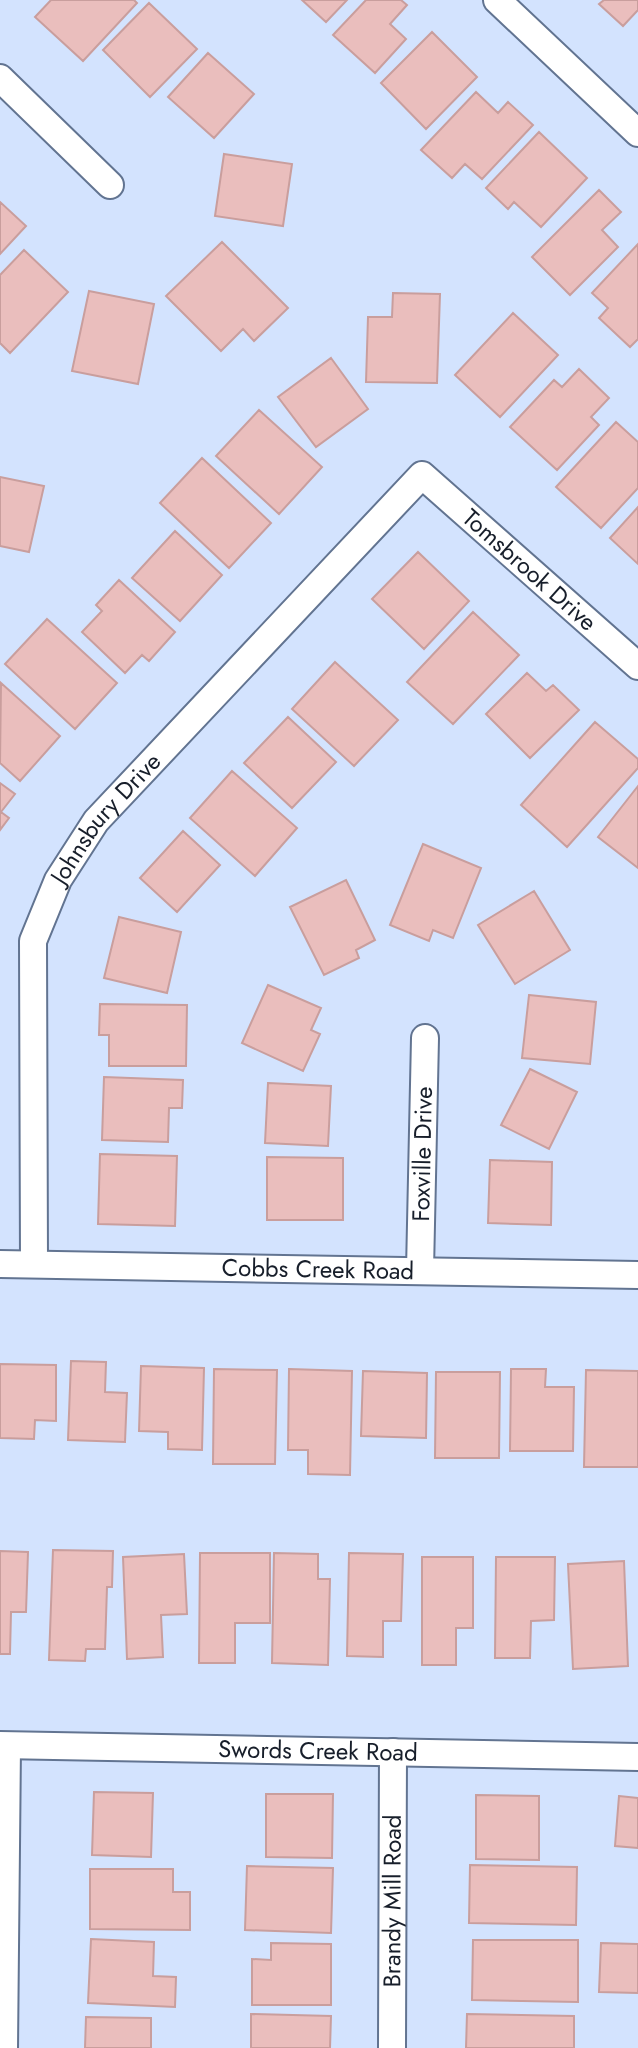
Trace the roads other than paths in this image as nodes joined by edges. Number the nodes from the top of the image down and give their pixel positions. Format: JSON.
{"nodes":[{"id":1,"x":497,"y":0,"type":"edge"},
{"id":2,"x":0,"y":78,"type":"edge"},
{"id":3,"x":638,"y":133,"type":"edge"},
{"id":4,"x":110,"y":185,"type":"dead end"},
{"id":5,"x":422,"y":475,"type":"joint"},
{"id":6,"x":638,"y":666,"type":"edge"},
{"id":7,"x":425,"y":1038,"type":"dead end"},
{"id":8,"x":0,"y":1264,"type":"edge"},
{"id":9,"x":34,"y":1264,"type":"junction"},
{"id":10,"x":420,"y":1270,"type":"junction"},
{"id":11,"x":638,"y":1275,"type":"edge"},
{"id":12,"x":3,"y":1745,"type":"edge"},
{"id":13,"x":393,"y":1752,"type":"junction"},
{"id":14,"x":638,"y":1757,"type":"edge"},
{"id":15,"x":4,"y":2048,"type":"edge"},
{"id":16,"x":391,"y":2048,"type":"edge"}],
"edges":[{"from":1,"to":3,"type":"street"},
{"from":2,"to":4,"type":"street"},
{"from":5,"to":6,"type":"street","name":"Tomsbrook Drive"},
{"from":5,"to":9,"type":"street","name":"Johnsbury Drive"},
{"from":7,"to":10,"type":"street","name":"Foxville Drive"},
{"from":8,"to":9,"type":"street","name":"Cobbs Creek Road"},
{"from":9,"to":10,"type":"street","name":"Cobbs Creek Road"},
{"from":10,"to":11,"type":"street","name":"Cobbs Creek Road"},
{"from":12,"to":13,"type":"street","name":"Swords Creek Road"},
{"from":12,"to":15,"type":"street"},
{"from":13,"to":14,"type":"street","name":"Swords Creek Road"},
{"from":13,"to":16,"type":"street","name":"Brandy Mill Road"}]}
